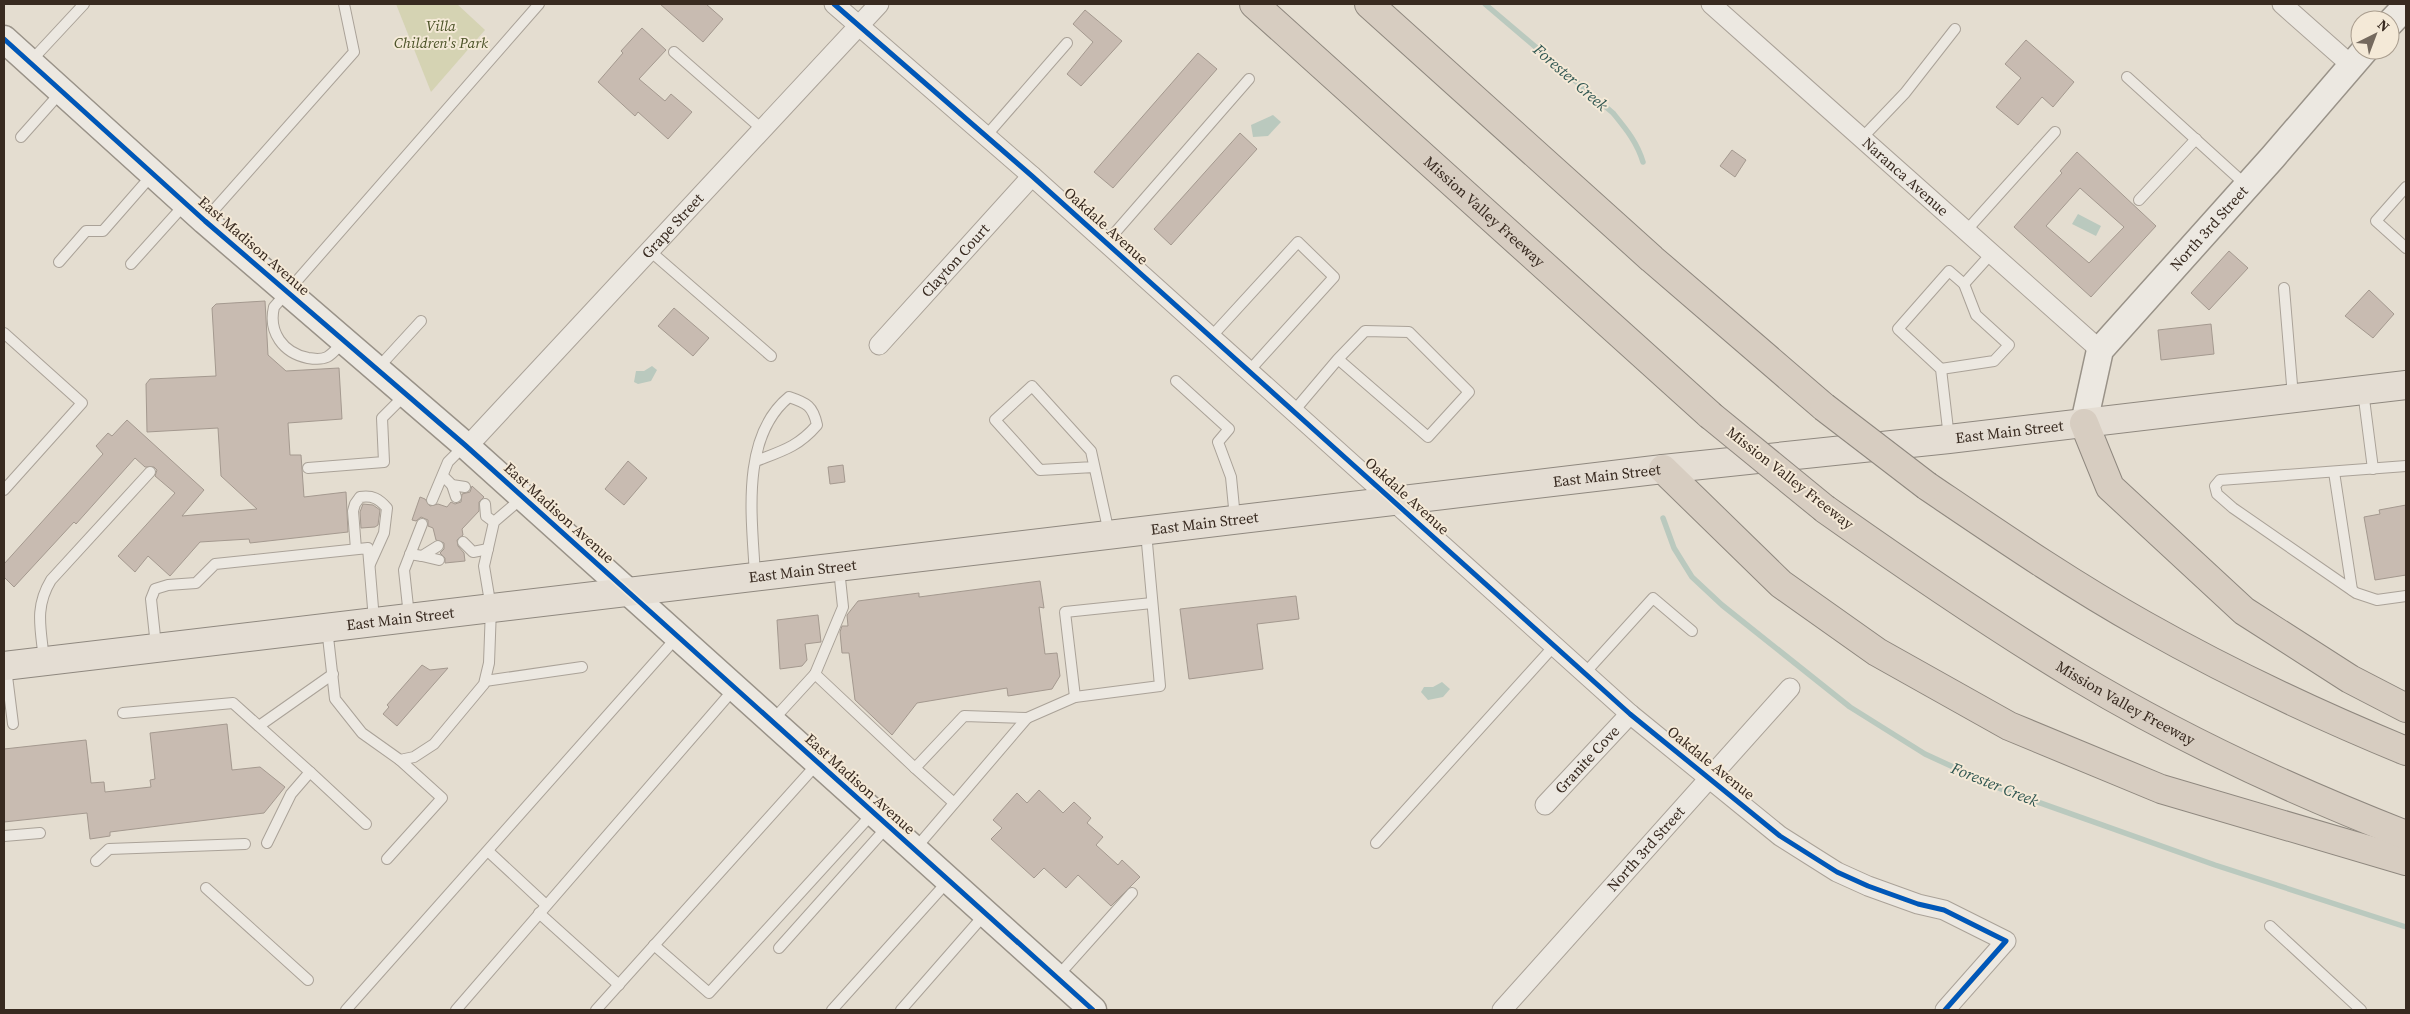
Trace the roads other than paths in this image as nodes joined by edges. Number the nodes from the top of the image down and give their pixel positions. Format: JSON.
{"nodes":[{"id":1,"x":84,"y":4,"type":"edge"},
{"id":2,"x":344,"y":4,"type":"edge"},
{"id":3,"x":539,"y":4,"type":"edge"},
{"id":4,"x":834,"y":4,"type":"edge"},
{"id":5,"x":879,"y":4,"type":"edge"},
{"id":6,"x":1254,"y":4,"type":"edge"},
{"id":7,"x":1369,"y":4,"type":"edge"},
{"id":8,"x":1711,"y":4,"type":"edge"},
{"id":9,"x":2282,"y":4,"type":"edge"},
{"id":10,"x":859,"y":27,"type":"junction"},
{"id":11,"x":1955,"y":29,"type":"dead end"},
{"id":12,"x":4,"y":39,"type":"edge"},
{"id":13,"x":1067,"y":43,"type":"dead end"},
{"id":14,"x":674,"y":52,"type":"dead end"},
{"id":15,"x":2350,"y":52,"type":"edge"},
{"id":16,"x":2356,"y":60,"type":"edge"},
{"id":17,"x":30,"y":63,"type":"junction"},
{"id":18,"x":2127,"y":77,"type":"dead end"},
{"id":19,"x":1249,"y":79,"type":"dead end"},
{"id":20,"x":62,"y":91,"type":"junction"},
{"id":21,"x":763,"y":130,"type":"junction"},
{"id":22,"x":2056,"y":132,"type":"dead end"},
{"id":23,"x":986,"y":136,"type":"junction"},
{"id":24,"x":21,"y":137,"type":"dead end"},
{"id":25,"x":1862,"y":138,"type":"junction"},
{"id":26,"x":2196,"y":139,"type":"junction"},
{"id":27,"x":153,"y":174,"type":"junction"},
{"id":28,"x":1032,"y":176,"type":"junction"},
{"id":29,"x":2247,"y":186,"type":"junction"},
{"id":30,"x":2406,"y":187,"type":"edge"},
{"id":31,"x":2139,"y":200,"type":"dead end"},
{"id":32,"x":186,"y":203,"type":"junction"},
{"id":33,"x":204,"y":221,"type":"junction"},
{"id":34,"x":1966,"y":231,"type":"junction"},
{"id":35,"x":1106,"y":243,"type":"junction"},
{"id":36,"x":2406,"y":248,"type":"edge"},
{"id":37,"x":650,"y":251,"type":"junction"},
{"id":38,"x":1991,"y":254,"type":"junction"},
{"id":39,"x":58,"y":262,"type":"dead end"},
{"id":40,"x":131,"y":264,"type":"dead end"},
{"id":41,"x":1964,"y":284,"type":"junction"},
{"id":42,"x":2284,"y":288,"type":"dead end"},
{"id":43,"x":286,"y":291,"type":"junction"},
{"id":44,"x":421,"y":320,"type":"dead end"},
{"id":45,"x":4,"y":333,"type":"edge"},
{"id":46,"x":1211,"y":336,"type":"junction"},
{"id":47,"x":344,"y":341,"type":"junction"},
{"id":48,"x":879,"y":346,"type":"dead end"},
{"id":49,"x":2100,"y":350,"type":"junction"},
{"id":50,"x":771,"y":356,"type":"dead end"},
{"id":51,"x":1338,"y":359,"type":"junction"},
{"id":52,"x":377,"y":369,"type":"junction"},
{"id":53,"x":1941,"y":369,"type":"junction"},
{"id":54,"x":1249,"y":371,"type":"junction"},
{"id":55,"x":1176,"y":381,"type":"dead end"},
{"id":56,"x":2406,"y":385,"type":"edge"},
{"id":57,"x":2363,"y":390,"type":"junction"},
{"id":58,"x":406,"y":394,"type":"junction"},
{"id":59,"x":2293,"y":398,"type":"junction"},
{"id":60,"x":1294,"y":411,"type":"junction"},
{"id":61,"x":2084,"y":423,"type":"junction"},
{"id":62,"x":1949,"y":439,"type":"junction"},
{"id":63,"x":466,"y":446,"type":"junction"},
{"id":64,"x":756,"y":461,"type":"junction"},
{"id":65,"x":2406,"y":466,"type":"edge"},
{"id":66,"x":1094,"y":467,"type":"junction"},
{"id":67,"x":308,"y":468,"type":"dead end"},
{"id":68,"x":1663,"y":469,"type":"junction"},
{"id":69,"x":2374,"y":469,"type":"junction"},
{"id":70,"x":150,"y":472,"type":"dead end"},
{"id":71,"x":2334,"y":472,"type":"junction"},
{"id":72,"x":442,"y":476,"type":"junction"},
{"id":73,"x":452,"y":485,"type":"junction"},
{"id":74,"x":465,"y":487,"type":"dead end"},
{"id":75,"x":4,"y":490,"type":"edge"},
{"id":76,"x":456,"y":497,"type":"dead end"},
{"id":77,"x":523,"y":497,"type":"junction"},
{"id":78,"x":432,"y":500,"type":"dead end"},
{"id":79,"x":1394,"y":500,"type":"junction"},
{"id":80,"x":485,"y":504,"type":"dead end"},
{"id":81,"x":475,"y":514,"type":"dead end"},
{"id":82,"x":490,"y":519,"type":"junction"},
{"id":83,"x":1235,"y":519,"type":"junction"},
{"id":84,"x":422,"y":524,"type":"dead end"},
{"id":85,"x":1146,"y":530,"type":"junction"},
{"id":86,"x":1110,"y":534,"type":"junction"},
{"id":87,"x":463,"y":542,"type":"dead end"},
{"id":88,"x":438,"y":546,"type":"dead end"},
{"id":89,"x":356,"y":549,"type":"junction"},
{"id":90,"x":488,"y":549,"type":"junction"},
{"id":91,"x":410,"y":554,"type":"junction"},
{"id":92,"x":422,"y":556,"type":"junction"},
{"id":93,"x":439,"y":560,"type":"dead end"},
{"id":94,"x":369,"y":564,"type":"junction"},
{"id":95,"x":839,"y":566,"type":"junction"},
{"id":96,"x":755,"y":576,"type":"junction"},
{"id":97,"x":2352,"y":590,"type":"junction"},
{"id":98,"x":628,"y":591,"type":"junction"},
{"id":99,"x":2406,"y":596,"type":"edge"},
{"id":100,"x":1152,"y":603,"type":"junction"},
{"id":101,"x":491,"y":608,"type":"junction"},
{"id":102,"x":409,"y":617,"type":"junction"},
{"id":103,"x":374,"y":621,"type":"junction"},
{"id":104,"x":327,"y":627,"type":"junction"},
{"id":105,"x":1692,"y":631,"type":"dead end"},
{"id":106,"x":678,"y":636,"type":"junction"},
{"id":107,"x":1554,"y":646,"type":"junction"},
{"id":108,"x":156,"y":648,"type":"junction"},
{"id":109,"x":44,"y":661,"type":"junction"},
{"id":110,"x":5,"y":666,"type":"edge"},
{"id":111,"x":582,"y":667,"type":"dead end"},
{"id":112,"x":1585,"y":673,"type":"junction"},
{"id":113,"x":333,"y":674,"type":"junction"},
{"id":114,"x":815,"y":674,"type":"junction"},
{"id":115,"x":485,"y":681,"type":"junction"},
{"id":116,"x":735,"y":688,"type":"junction"},
{"id":117,"x":1790,"y":688,"type":"dead end"},
{"id":118,"x":1075,"y":697,"type":"junction"},
{"id":119,"x":2406,"y":708,"type":"edge"},
{"id":120,"x":124,"y":713,"type":"dead end"},
{"id":121,"x":1630,"y":714,"type":"junction"},
{"id":122,"x":1027,"y":718,"type":"junction"},
{"id":123,"x":772,"y":721,"type":"junction"},
{"id":124,"x":13,"y":724,"type":"dead end"},
{"id":125,"x":259,"y":726,"type":"junction"},
{"id":126,"x":2406,"y":751,"type":"edge"},
{"id":127,"x":400,"y":760,"type":"junction"},
{"id":128,"x":818,"y":763,"type":"junction"},
{"id":129,"x":915,"y":768,"type":"junction"},
{"id":130,"x":310,"y":772,"type":"junction"},
{"id":131,"x":1709,"y":776,"type":"junction"},
{"id":132,"x":954,"y":803,"type":"junction"},
{"id":133,"x":1545,"y":805,"type":"dead end"},
{"id":134,"x":881,"y":819,"type":"junction"},
{"id":135,"x":366,"y":824,"type":"dead end"},
{"id":136,"x":40,"y":833,"type":"dead end"},
{"id":137,"x":2406,"y":835,"type":"edge"},
{"id":138,"x":4,"y":836,"type":"edge"},
{"id":139,"x":267,"y":842,"type":"dead end"},
{"id":140,"x":1376,"y":843,"type":"dead end"},
{"id":141,"x":245,"y":844,"type":"dead end"},
{"id":142,"x":914,"y":850,"type":"junction"},
{"id":143,"x":489,"y":852,"type":"junction"},
{"id":144,"x":387,"y":859,"type":"dead end"},
{"id":145,"x":96,"y":861,"type":"dead end"},
{"id":146,"x":2406,"y":861,"type":"edge"},
{"id":147,"x":948,"y":880,"type":"junction"},
{"id":148,"x":206,"y":888,"type":"dead end"},
{"id":149,"x":1132,"y":894,"type":"dead end"},
{"id":150,"x":542,"y":909,"type":"junction"},
{"id":151,"x":985,"y":914,"type":"junction"},
{"id":152,"x":2270,"y":926,"type":"dead end"},
{"id":153,"x":654,"y":945,"type":"junction"},
{"id":154,"x":779,"y":948,"type":"dead end"},
{"id":155,"x":1057,"y":978,"type":"junction"},
{"id":156,"x":308,"y":980,"type":"dead end"},
{"id":157,"x":619,"y":985,"type":"junction"},
{"id":158,"x":346,"y":1010,"type":"edge"},
{"id":159,"x":456,"y":1010,"type":"edge"},
{"id":160,"x":596,"y":1010,"type":"edge"},
{"id":161,"x":832,"y":1010,"type":"edge"},
{"id":162,"x":901,"y":1010,"type":"edge"},
{"id":163,"x":1093,"y":1010,"type":"edge"},
{"id":164,"x":1502,"y":1010,"type":"edge"},
{"id":165,"x":1945,"y":1010,"type":"edge"},
{"id":166,"x":2361,"y":1010,"type":"edge"}],
"edges":[{"from":1,"to":17,"type":"lane"},
{"from":2,"to":33,"type":"lane"},
{"from":3,"to":43,"type":"lane"},
{"from":4,"to":10,"type":"street","name":"Oakdale Avenue"},
{"from":5,"to":10,"type":"street","name":"Grape Street"},
{"from":6,"to":137,"type":"highway","name":"Mission Valley Freeway","bridge":true},
{"from":7,"to":126,"type":"highway","bridge":true},
{"from":8,"to":25,"type":"street","name":"Naranca Avenue"},
{"from":9,"to":15,"type":"street"},
{"from":10,"to":21,"type":"street","name":"Grape Street"},
{"from":10,"to":23,"type":"street","name":"Oakdale Avenue"},
{"from":11,"to":25,"type":"lane"},
{"from":12,"to":17,"type":"street","name":"East Madison Avenue"},
{"from":13,"to":23,"type":"lane"},
{"from":14,"to":21,"type":"lane"},
{"from":16,"to":29,"type":"street","name":"North 3rd Street"},
{"from":17,"to":20,"type":"street","name":"East Madison Avenue"},
{"from":18,"to":26,"type":"lane"},
{"from":19,"to":35,"type":"lane"},
{"from":20,"to":24,"type":"lane"},
{"from":20,"to":27,"type":"street","name":"East Madison Avenue"},
{"from":21,"to":37,"type":"street","name":"Grape Street"},
{"from":22,"to":34,"type":"lane"},
{"from":23,"to":28,"type":"street","name":"Oakdale Avenue"},
{"from":25,"to":34,"type":"street","name":"Naranca Avenue"},
{"from":26,"to":29,"type":"lane"},
{"from":26,"to":31,"type":"lane"},
{"from":27,"to":32,"type":"street","name":"East Madison Avenue"},
{"from":27,"to":39,"type":"lane"},
{"from":28,"to":35,"type":"street","name":"Oakdale Avenue"},
{"from":28,"to":48,"type":"street","name":"Clayton Court"},
{"from":29,"to":49,"type":"street","name":"North 3rd Street"},
{"from":30,"to":36,"type":"lane"},
{"from":32,"to":33,"type":"street","name":"East Madison Avenue"},
{"from":32,"to":40,"type":"lane"},
{"from":33,"to":43,"type":"street","name":"East Madison Avenue"},
{"from":34,"to":38,"type":"street","name":"Naranca Avenue"},
{"from":35,"to":46,"type":"street","name":"Oakdale Avenue"},
{"from":37,"to":50,"type":"lane"},
{"from":37,"to":63,"type":"street","name":"Grape Street"},
{"from":38,"to":41,"type":"lane"},
{"from":38,"to":49,"type":"street","name":"Naranca Avenue"},
{"from":41,"to":53,"type":"lane"},
{"from":41,"to":53,"type":"lane"},
{"from":42,"to":59,"type":"lane"},
{"from":43,"to":47,"type":"street","name":"East Madison Avenue"},
{"from":43,"to":47,"type":"lane"},
{"from":44,"to":52,"type":"lane"},
{"from":45,"to":75,"type":"lane"},
{"from":46,"to":54,"type":"street","name":"Oakdale Avenue"},
{"from":46,"to":54,"type":"lane"},
{"from":47,"to":52,"type":"street","name":"East Madison Avenue"},
{"from":49,"to":61,"type":"street","name":"North 3rd Street"},
{"from":51,"to":51,"type":"lane"},
{"from":51,"to":60,"type":"lane"},
{"from":52,"to":58,"type":"street","name":"East Madison Avenue"},
{"from":53,"to":62,"type":"lane"},
{"from":54,"to":60,"type":"street","name":"Oakdale Avenue"},
{"from":55,"to":83,"type":"lane"},
{"from":56,"to":57,"type":"main road","name":"East Main Street"},
{"from":57,"to":59,"type":"main road","name":"East Main Street"},
{"from":57,"to":69,"type":"lane"},
{"from":58,"to":63,"type":"street","name":"East Madison Avenue"},
{"from":58,"to":67,"type":"lane"},
{"from":59,"to":61,"type":"main road","name":"East Main Street"},
{"from":60,"to":79,"type":"street","name":"Oakdale Avenue"},
{"from":61,"to":62,"type":"main road","name":"East Main Street"},
{"from":61,"to":119,"type":"highway"},
{"from":62,"to":68,"type":"main road","name":"East Main Street"},
{"from":63,"to":72,"type":"lane"},
{"from":63,"to":77,"type":"street","name":"East Madison Avenue"},
{"from":64,"to":64,"type":"lane"},
{"from":64,"to":96,"type":"lane"},
{"from":65,"to":69,"type":"lane"},
{"from":66,"to":66,"type":"lane"},
{"from":66,"to":86,"type":"lane"},
{"from":68,"to":79,"type":"main road","name":"East Main Street"},
{"from":68,"to":146,"type":"highway"},
{"from":69,"to":71,"type":"lane"},
{"from":70,"to":109,"type":"lane"},
{"from":71,"to":97,"type":"lane"},
{"from":71,"to":97,"type":"lane"},
{"from":72,"to":73,"type":"lane"},
{"from":72,"to":78,"type":"lane"},
{"from":73,"to":74,"type":"lane"},
{"from":73,"to":76,"type":"lane"},
{"from":77,"to":82,"type":"lane"},
{"from":77,"to":98,"type":"street","name":"East Madison Avenue"},
{"from":79,"to":83,"type":"main road","name":"East Main Street"},
{"from":79,"to":107,"type":"street","name":"Oakdale Avenue"},
{"from":80,"to":82,"type":"lane"},
{"from":81,"to":82,"type":"lane"},
{"from":82,"to":90,"type":"lane"},
{"from":83,"to":85,"type":"main road","name":"East Main Street"},
{"from":84,"to":91,"type":"lane"},
{"from":85,"to":86,"type":"main road","name":"East Main Street"},
{"from":85,"to":100,"type":"lane"},
{"from":86,"to":95,"type":"main road","name":"East Main Street"},
{"from":87,"to":90,"type":"lane"},
{"from":88,"to":92,"type":"lane"},
{"from":89,"to":94,"type":"lane"},
{"from":89,"to":94,"type":"lane"},
{"from":89,"to":108,"type":"lane"},
{"from":90,"to":101,"type":"lane"},
{"from":91,"to":92,"type":"lane"},
{"from":91,"to":102,"type":"lane"},
{"from":92,"to":93,"type":"lane"},
{"from":94,"to":103,"type":"lane"},
{"from":95,"to":96,"type":"main road","name":"East Main Street"},
{"from":95,"to":114,"type":"lane"},
{"from":96,"to":98,"type":"main road","name":"East Main Street"},
{"from":97,"to":99,"type":"lane"},
{"from":98,"to":101,"type":"main road","name":"East Main Street"},
{"from":98,"to":106,"type":"street","name":"East Madison Avenue"},
{"from":100,"to":118,"type":"lane"},
{"from":100,"to":118,"type":"lane"},
{"from":101,"to":102,"type":"main road","name":"East Main Street"},
{"from":101,"to":115,"type":"lane"},
{"from":102,"to":103,"type":"main road","name":"East Main Street"},
{"from":103,"to":104,"type":"main road","name":"East Main Street"},
{"from":104,"to":108,"type":"main road","name":"East Main Street"},
{"from":104,"to":113,"type":"lane"},
{"from":105,"to":112,"type":"lane"},
{"from":106,"to":116,"type":"street","name":"East Madison Avenue"},
{"from":106,"to":143,"type":"lane"},
{"from":107,"to":112,"type":"street","name":"Oakdale Avenue"},
{"from":107,"to":140,"type":"lane"},
{"from":108,"to":109,"type":"main road","name":"East Main Street"},
{"from":109,"to":110,"type":"main road","name":"East Main Street"},
{"from":110,"to":124,"type":"lane"},
{"from":111,"to":115,"type":"lane"},
{"from":112,"to":121,"type":"street","name":"Oakdale Avenue"},
{"from":113,"to":125,"type":"lane"},
{"from":113,"to":127,"type":"lane"},
{"from":114,"to":123,"type":"lane"},
{"from":114,"to":129,"type":"lane"},
{"from":115,"to":127,"type":"lane"},
{"from":116,"to":123,"type":"street","name":"East Madison Avenue"},
{"from":116,"to":150,"type":"lane"},
{"from":117,"to":131,"type":"street","name":"North 3rd Street"},
{"from":118,"to":122,"type":"lane"},
{"from":120,"to":125,"type":"lane"},
{"from":121,"to":131,"type":"street","name":"Oakdale Avenue"},
{"from":121,"to":133,"type":"street","name":"Granite Cove"},
{"from":122,"to":129,"type":"lane"},
{"from":122,"to":132,"type":"lane"},
{"from":123,"to":128,"type":"street","name":"East Madison Avenue"},
{"from":125,"to":130,"type":"lane"},
{"from":127,"to":144,"type":"lane"},
{"from":128,"to":134,"type":"street","name":"East Madison Avenue"},
{"from":128,"to":153,"type":"lane"},
{"from":129,"to":132,"type":"lane"},
{"from":130,"to":135,"type":"lane"},
{"from":130,"to":139,"type":"lane"},
{"from":131,"to":164,"type":"street","name":"North 3rd Street"},
{"from":131,"to":165,"type":"street","name":"Oakdale Avenue"},
{"from":132,"to":142,"type":"lane"},
{"from":134,"to":142,"type":"street","name":"East Madison Avenue"},
{"from":134,"to":153,"type":"lane"},
{"from":134,"to":154,"type":"lane"},
{"from":136,"to":138,"type":"lane"},
{"from":141,"to":145,"type":"lane"},
{"from":142,"to":147,"type":"street","name":"East Madison Avenue"},
{"from":143,"to":150,"type":"lane"},
{"from":143,"to":158,"type":"lane"},
{"from":147,"to":151,"type":"street","name":"East Madison Avenue"},
{"from":147,"to":161,"type":"lane"},
{"from":148,"to":156,"type":"lane"},
{"from":149,"to":155,"type":"lane"},
{"from":150,"to":157,"type":"lane"},
{"from":150,"to":159,"type":"lane"},
{"from":151,"to":155,"type":"street","name":"East Madison Avenue"},
{"from":151,"to":162,"type":"lane"},
{"from":152,"to":166,"type":"lane"},
{"from":153,"to":157,"type":"lane"},
{"from":155,"to":163,"type":"street","name":"East Madison Avenue"},
{"from":157,"to":160,"type":"lane"}]}
